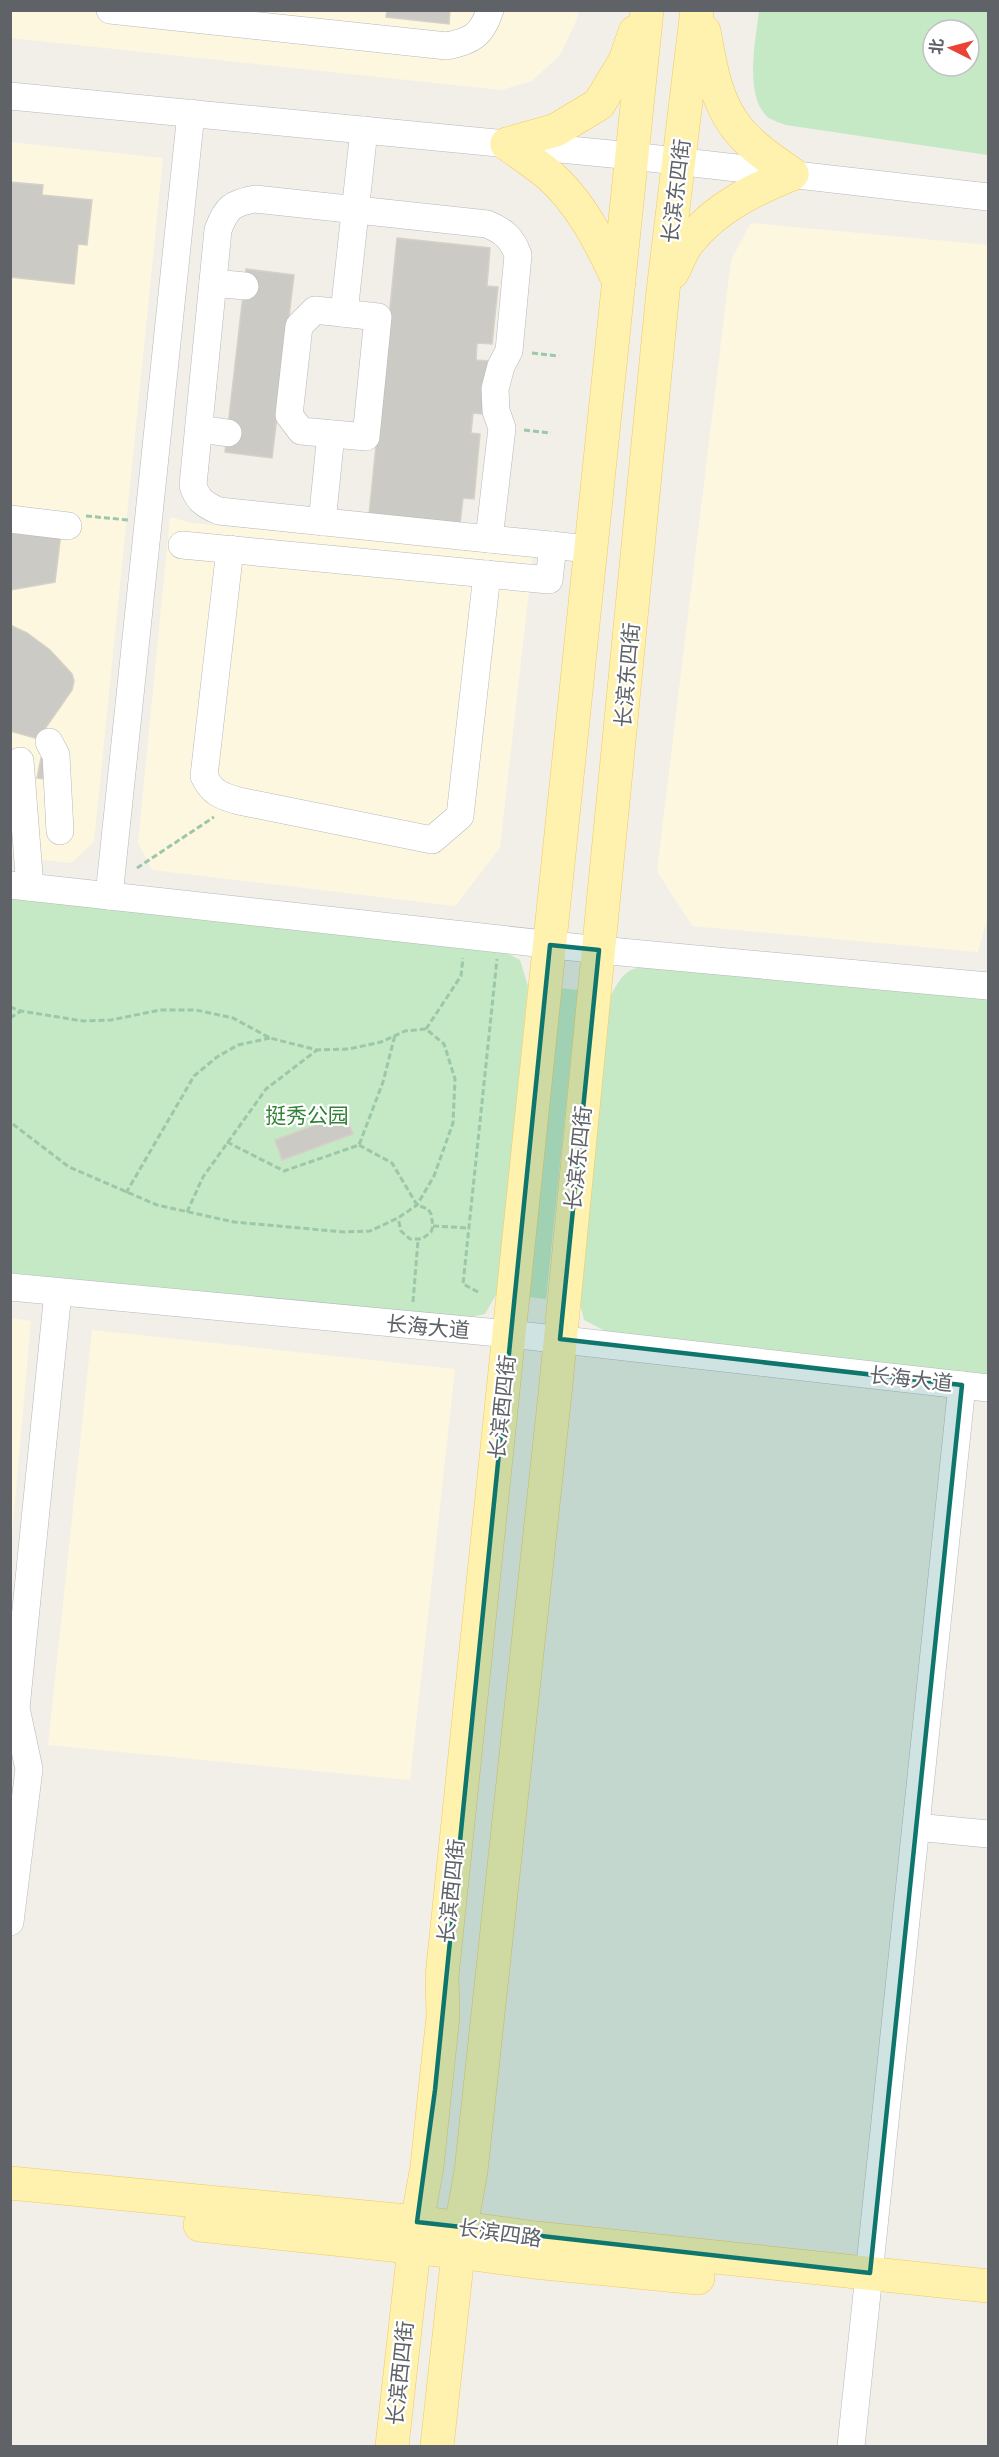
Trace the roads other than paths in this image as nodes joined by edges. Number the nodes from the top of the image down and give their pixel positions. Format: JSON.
{"nodes":[{"id":1,"x":490,"y":10,"type":"edge"},
{"id":2,"x":645,"y":10,"type":"edge"},
{"id":3,"x":698,"y":10,"type":"edge"},
{"id":4,"x":119,"y":11,"type":"edge"},
{"id":5,"x":176,"y":14,"type":"edge"},
{"id":6,"x":10,"y":96,"type":"edge"},
{"id":7,"x":191,"y":113,"type":"junction"},
{"id":8,"x":364,"y":130,"type":"junction"},
{"id":9,"x":507,"y":144,"type":"junction"},
{"id":10,"x":632,"y":156,"type":"junction"},
{"id":11,"x":680,"y":161,"type":"junction"},
{"id":12,"x":792,"y":174,"type":"junction"},
{"id":13,"x":988,"y":197,"type":"edge"},
{"id":14,"x":355,"y":209,"type":"junction"},
{"id":15,"x":619,"y":282,"type":"junction"},
{"id":16,"x":213,"y":283,"type":"junction"},
{"id":17,"x":245,"y":286,"type":"dead end"},
{"id":18,"x":663,"y":291,"type":"junction"},
{"id":19,"x":344,"y":314,"type":"junction"},
{"id":20,"x":199,"y":429,"type":"junction"},
{"id":21,"x":228,"y":433,"type":"dead end"},
{"id":22,"x":331,"y":434,"type":"junction"},
{"id":23,"x":10,"y":519,"type":"edge"},
{"id":24,"x":322,"y":522,"type":"junction"},
{"id":25,"x":68,"y":526,"type":"dead end"},
{"id":26,"x":489,"y":539,"type":"junction"},
{"id":27,"x":182,"y":545,"type":"dead end"},
{"id":28,"x":553,"y":546,"type":"junction"},
{"id":29,"x":230,"y":549,"type":"junction"},
{"id":30,"x":590,"y":549,"type":"junction"},
{"id":31,"x":487,"y":574,"type":"junction"},
{"id":32,"x":15,"y":760,"type":"edge"},
{"id":33,"x":60,"y":831,"type":"dead end"},
{"id":34,"x":20,"y":886,"type":"edge"},
{"id":35,"x":109,"y":896,"type":"junction"},
{"id":36,"x":549,"y":945,"type":"junction"},
{"id":37,"x":600,"y":950,"type":"junction"},
{"id":38,"x":988,"y":986,"type":"edge"},
{"id":39,"x":10,"y":1287,"type":"edge"},
{"id":40,"x":58,"y":1292,"type":"junction"},
{"id":41,"x":510,"y":1334,"type":"junction"},
{"id":42,"x":560,"y":1339,"type":"junction"},
{"id":43,"x":962,"y":1385,"type":"junction"},
{"id":44,"x":988,"y":1388,"type":"edge"},
{"id":45,"x":916,"y":1827,"type":"junction"},
{"id":46,"x":988,"y":1834,"type":"edge"},
{"id":47,"x":10,"y":1922,"type":"edge"},
{"id":48,"x":10,"y":2183,"type":"edge"},
{"id":49,"x":10,"y":2205,"type":"edge"},
{"id":50,"x":415,"y":2235,"type":"junction"},
{"id":51,"x":459,"y":2239,"type":"junction"},
{"id":52,"x":868,"y":2284,"type":"junction"},
{"id":53,"x":988,"y":2286,"type":"edge"},
{"id":54,"x":988,"y":2307,"type":"edge"},
{"id":55,"x":392,"y":2446,"type":"edge"},
{"id":56,"x":437,"y":2446,"type":"edge"},
{"id":57,"x":851,"y":2446,"type":"edge"}],
"edges":[{"from":1,"to":5,"type":"street"},
{"from":2,"to":9,"type":"main road"},
{"from":2,"to":10,"type":"main road"},
{"from":3,"to":11,"type":"main road","name":"长滨东四街"},
{"from":3,"to":12,"type":"main road"},
{"from":4,"to":5,"type":"street"},
{"from":6,"to":7,"type":"street"},
{"from":7,"to":8,"type":"street"},
{"from":7,"to":35,"type":"street"},
{"from":8,"to":9,"type":"street"},
{"from":8,"to":14,"type":"street"},
{"from":9,"to":10,"type":"street"},
{"from":9,"to":15,"type":"main road"},
{"from":10,"to":11,"type":"street"},
{"from":10,"to":15,"type":"main road"},
{"from":11,"to":12,"type":"street"},
{"from":11,"to":18,"type":"main road","name":"长滨东四街"},
{"from":12,"to":13,"type":"street"},
{"from":12,"to":18,"type":"main road"},
{"from":14,"to":16,"type":"street"},
{"from":14,"to":19,"type":"street"},
{"from":14,"to":26,"type":"street"},
{"from":15,"to":30,"type":"main road"},
{"from":16,"to":17,"type":"street"},
{"from":16,"to":20,"type":"street"},
{"from":18,"to":37,"type":"main road","name":"长滨东四街"},
{"from":19,"to":22,"type":"street"},
{"from":19,"to":22,"type":"street"},
{"from":20,"to":21,"type":"street"},
{"from":20,"to":24,"type":"street"},
{"from":22,"to":24,"type":"street"},
{"from":23,"to":25,"type":"street"},
{"from":24,"to":26,"type":"street"},
{"from":26,"to":28,"type":"street"},
{"from":27,"to":29,"type":"street"},
{"from":28,"to":30,"type":"street"},
{"from":28,"to":31,"type":"street"},
{"from":29,"to":31,"type":"street"},
{"from":29,"to":31,"type":"street"},
{"from":30,"to":36,"type":"main road"},
{"from":32,"to":33,"type":"street"},
{"from":32,"to":34,"type":"street"},
{"from":34,"to":35,"type":"street"},
{"from":35,"to":36,"type":"street"},
{"from":36,"to":37,"type":"street"},
{"from":36,"to":41,"type":"main road"},
{"from":37,"to":38,"type":"street"},
{"from":37,"to":42,"type":"main road","name":"长滨东四街"},
{"from":39,"to":40,"type":"street","name":"长海大道"},
{"from":40,"to":41,"type":"street","name":"长海大道"},
{"from":40,"to":47,"type":"street"},
{"from":41,"to":42,"type":"street","name":"长海大道"},
{"from":41,"to":50,"type":"main road","name":"长滨西四街"},
{"from":42,"to":43,"type":"street","name":"长海大道"},
{"from":42,"to":51,"type":"main road"},
{"from":43,"to":44,"type":"street","name":"长海大道"},
{"from":43,"to":45,"type":"street"},
{"from":45,"to":46,"type":"street"},
{"from":45,"to":52,"type":"street"},
{"from":48,"to":50,"type":"main road","name":"长滨四路"},
{"from":49,"to":50,"type":"main road","name":"长滨四路"},
{"from":50,"to":51,"type":"main road","name":"长滨四路"},
{"from":50,"to":55,"type":"main road","name":"长滨西四街"},
{"from":51,"to":52,"type":"main road","name":"长滨四路"},
{"from":51,"to":56,"type":"main road"},
{"from":52,"to":53,"type":"main road","name":"长滨四路"},
{"from":52,"to":54,"type":"main road","name":"长滨四路"},
{"from":52,"to":57,"type":"street"}]}
